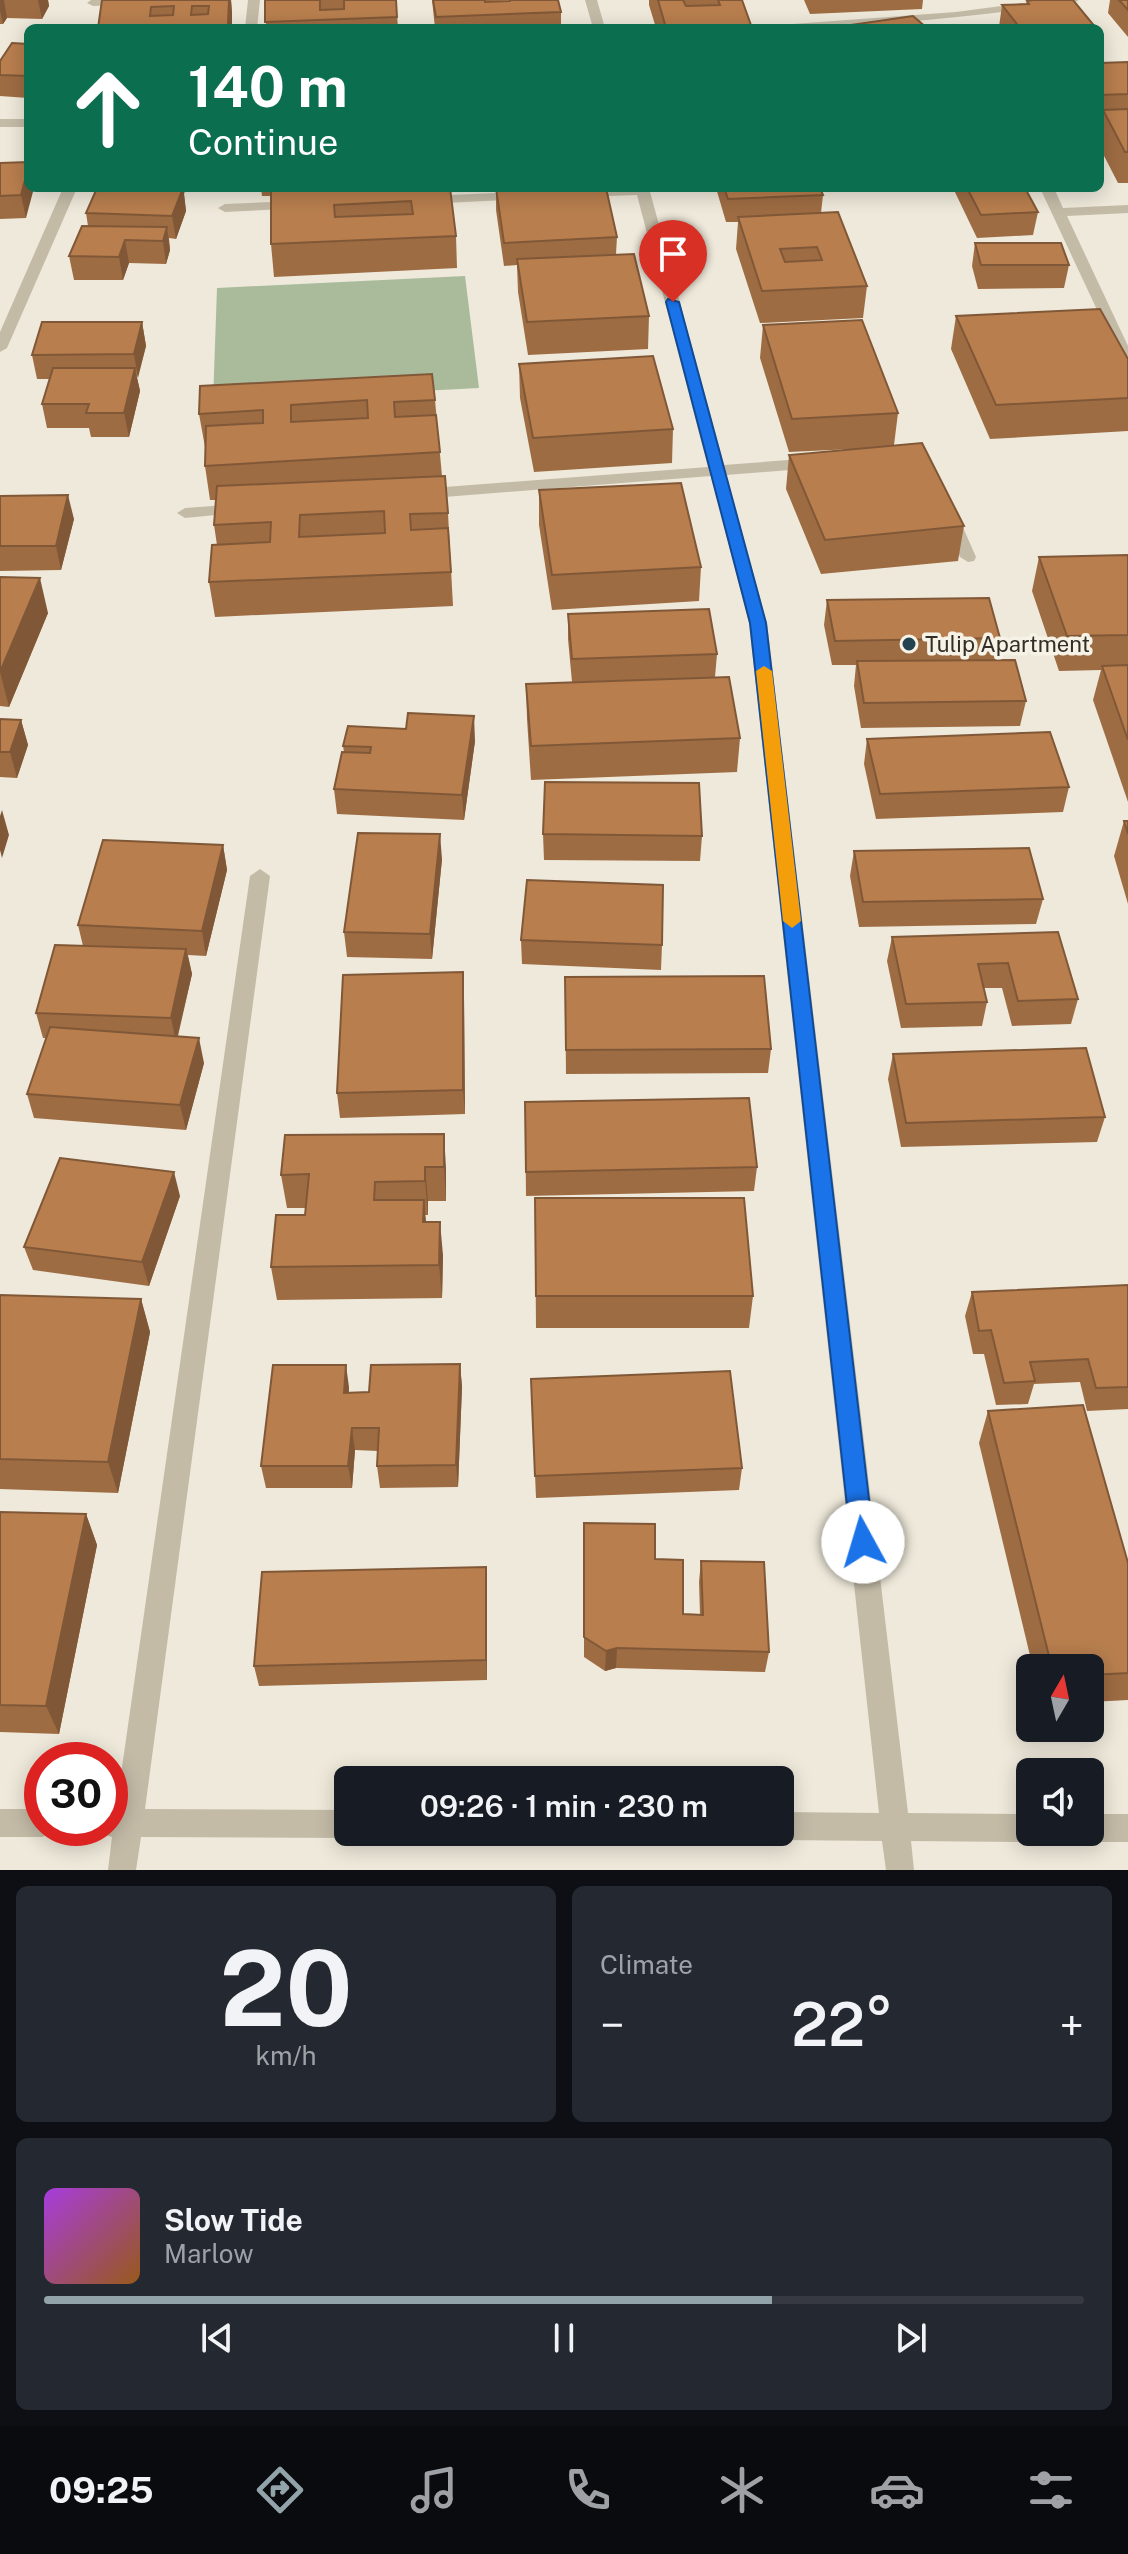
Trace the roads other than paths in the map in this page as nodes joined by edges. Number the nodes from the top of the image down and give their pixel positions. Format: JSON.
{"nodes":[{"id":1,"x":170,"y":0,"type":"edge"},
{"id":2,"x":254,"y":0,"type":"edge"},
{"id":3,"x":591,"y":0,"type":"edge"},
{"id":4,"x":946,"y":0,"type":"edge"},
{"id":5,"x":1073,"y":0,"type":"edge"},
{"id":6,"x":93,"y":3,"type":"dead end"},
{"id":7,"x":956,"y":15,"type":"junction"},
{"id":8,"x":251,"y":24,"type":"edge"},
{"id":9,"x":598,"y":24,"type":"edge"},
{"id":10,"x":833,"y":24,"type":"edge"},
{"id":11,"x":962,"y":24,"type":"edge"},
{"id":12,"x":0,"y":123,"type":"edge"},
{"id":13,"x":24,"y":123,"type":"edge"},
{"id":14,"x":68,"y":192,"type":"edge"},
{"id":15,"x":604,"y":192,"type":"edge"},
{"id":16,"x":643,"y":192,"type":"edge"},
{"id":17,"x":1049,"y":192,"type":"edge"},
{"id":18,"x":565,"y":194,"type":"edge"},
{"id":19,"x":535,"y":195,"type":"edge"},
{"id":20,"x":411,"y":200,"type":"edge"},
{"id":21,"x":318,"y":204,"type":"edge"},
{"id":22,"x":225,"y":208,"type":"dead end"},
{"id":23,"x":1128,"y":209,"type":"edge"},
{"id":24,"x":1058,"y":212,"type":"junction"},
{"id":25,"x":0,"y":348,"type":"edge"},
{"id":26,"x":1128,"y":361,"type":"edge"},
{"id":27,"x":828,"y":462,"type":"edge"},
{"id":28,"x":717,"y":469,"type":"junction"},
{"id":29,"x":404,"y":495,"type":"edge"},
{"id":30,"x":942,"y":499,"type":"edge"},
{"id":31,"x":264,"y":507,"type":"edge"},
{"id":32,"x":185,"y":513,"type":"dead end"},
{"id":33,"x":968,"y":557,"type":"dead end"},
{"id":34,"x":260,"y":876,"type":"dead end"},
{"id":35,"x":128,"y":1763,"type":"edge"},
{"id":36,"x":0,"y":1823,"type":"edge"},
{"id":37,"x":24,"y":1823,"type":"edge"},
{"id":38,"x":128,"y":1823,"type":"edge"},
{"id":39,"x":334,"y":1824,"type":"edge"},
{"id":40,"x":794,"y":1826,"type":"edge"},
{"id":41,"x":895,"y":1827,"type":"junction"},
{"id":42,"x":1016,"y":1828,"type":"edge"},
{"id":43,"x":1104,"y":1828,"type":"edge"},
{"id":44,"x":1128,"y":1828,"type":"edge"},
{"id":45,"x":120,"y":1846,"type":"edge"},
{"id":46,"x":122,"y":1870,"type":"edge"},
{"id":47,"x":900,"y":1870,"type":"edge"}],
"edges":[{"from":1,"to":6,"type":"street"},
{"from":2,"to":8,"type":"street"},
{"from":3,"to":9,"type":"street"},
{"from":4,"to":7,"type":"street"},
{"from":5,"to":7,"type":"street"},
{"from":7,"to":10,"type":"street"},
{"from":7,"to":11,"type":"street"},
{"from":12,"to":13,"type":"street"},
{"from":14,"to":25,"type":"street"},
{"from":15,"to":18,"type":"street"},
{"from":16,"to":28,"type":"street"},
{"from":17,"to":24,"type":"street"},
{"from":19,"to":20,"type":"street"},
{"from":21,"to":22,"type":"street"},
{"from":23,"to":24,"type":"street"},
{"from":24,"to":26,"type":"street"},
{"from":27,"to":28,"type":"street"},
{"from":28,"to":29,"type":"street"},
{"from":28,"to":41,"type":"street"},
{"from":30,"to":33,"type":"street"},
{"from":31,"to":32,"type":"street"},
{"from":34,"to":35,"type":"street"},
{"from":36,"to":37,"type":"street"},
{"from":38,"to":39,"type":"street"},
{"from":40,"to":41,"type":"street"},
{"from":41,"to":42,"type":"street"},
{"from":41,"to":47,"type":"street"},
{"from":43,"to":44,"type":"street"},
{"from":45,"to":46,"type":"street"}]}
